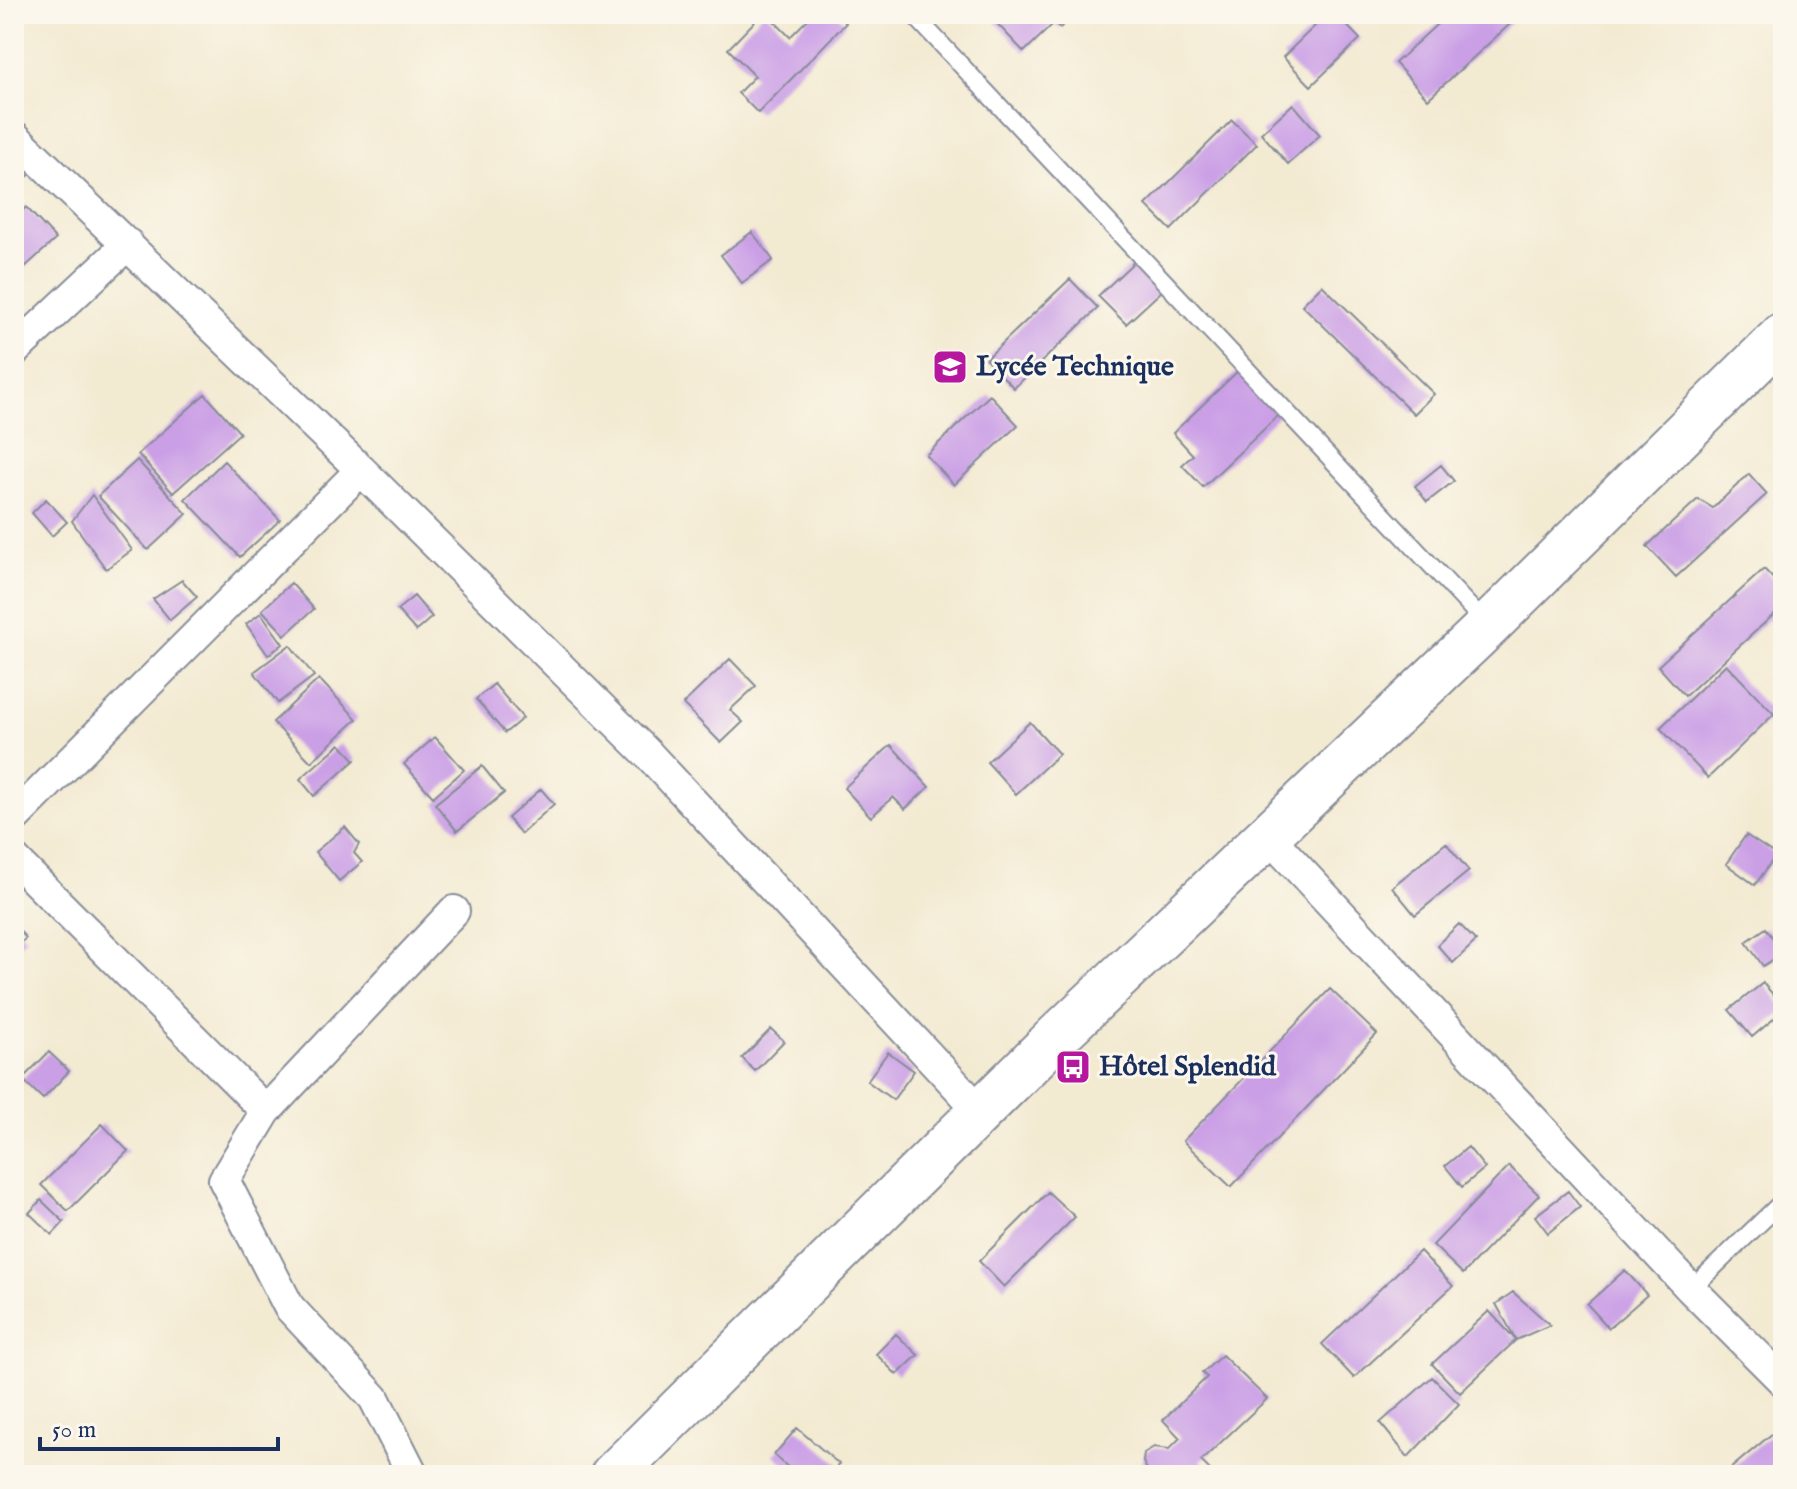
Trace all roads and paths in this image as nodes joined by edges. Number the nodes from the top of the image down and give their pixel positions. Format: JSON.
{"nodes":[{"id":1,"x":913,"y":14,"type":"edge"},
{"id":2,"x":14,"y":136,"type":"edge"},
{"id":3,"x":128,"y":244,"type":"junction"},
{"id":4,"x":1783,"y":335,"type":"edge"},
{"id":5,"x":14,"y":351,"type":"edge"},
{"id":6,"x":361,"y":470,"type":"junction"},
{"id":7,"x":1488,"y":626,"type":"junction"},
{"id":8,"x":14,"y":818,"type":"edge"},
{"id":9,"x":1269,"y":837,"type":"junction"},
{"id":10,"x":14,"y":859,"type":"edge"},
{"id":11,"x":454,"y":911,"type":"dead end"},
{"id":12,"x":266,"y":1111,"type":"junction"},
{"id":13,"x":981,"y":1112,"type":"junction"},
{"id":14,"x":1783,"y":1201,"type":"edge"},
{"id":15,"x":1691,"y":1289,"type":"junction"},
{"id":16,"x":1783,"y":1381,"type":"edge"},
{"id":17,"x":413,"y":1475,"type":"edge"},
{"id":18,"x":613,"y":1475,"type":"edge"}],
"edges":[{"from":1,"to":7,"type":"lane"},
{"from":2,"to":3,"type":"street"},
{"from":3,"to":5,"type":"street"},
{"from":3,"to":6,"type":"street"},
{"from":4,"to":7,"type":"main road"},
{"from":6,"to":8,"type":"street"},
{"from":6,"to":13,"type":"street"},
{"from":7,"to":9,"type":"main road"},
{"from":9,"to":13,"type":"main road"},
{"from":9,"to":15,"type":"street"},
{"from":10,"to":12,"type":"street"},
{"from":11,"to":12,"type":"street"},
{"from":12,"to":17,"type":"street"},
{"from":13,"to":18,"type":"main road"},
{"from":14,"to":15,"type":"lane"},
{"from":15,"to":16,"type":"street"}]}
